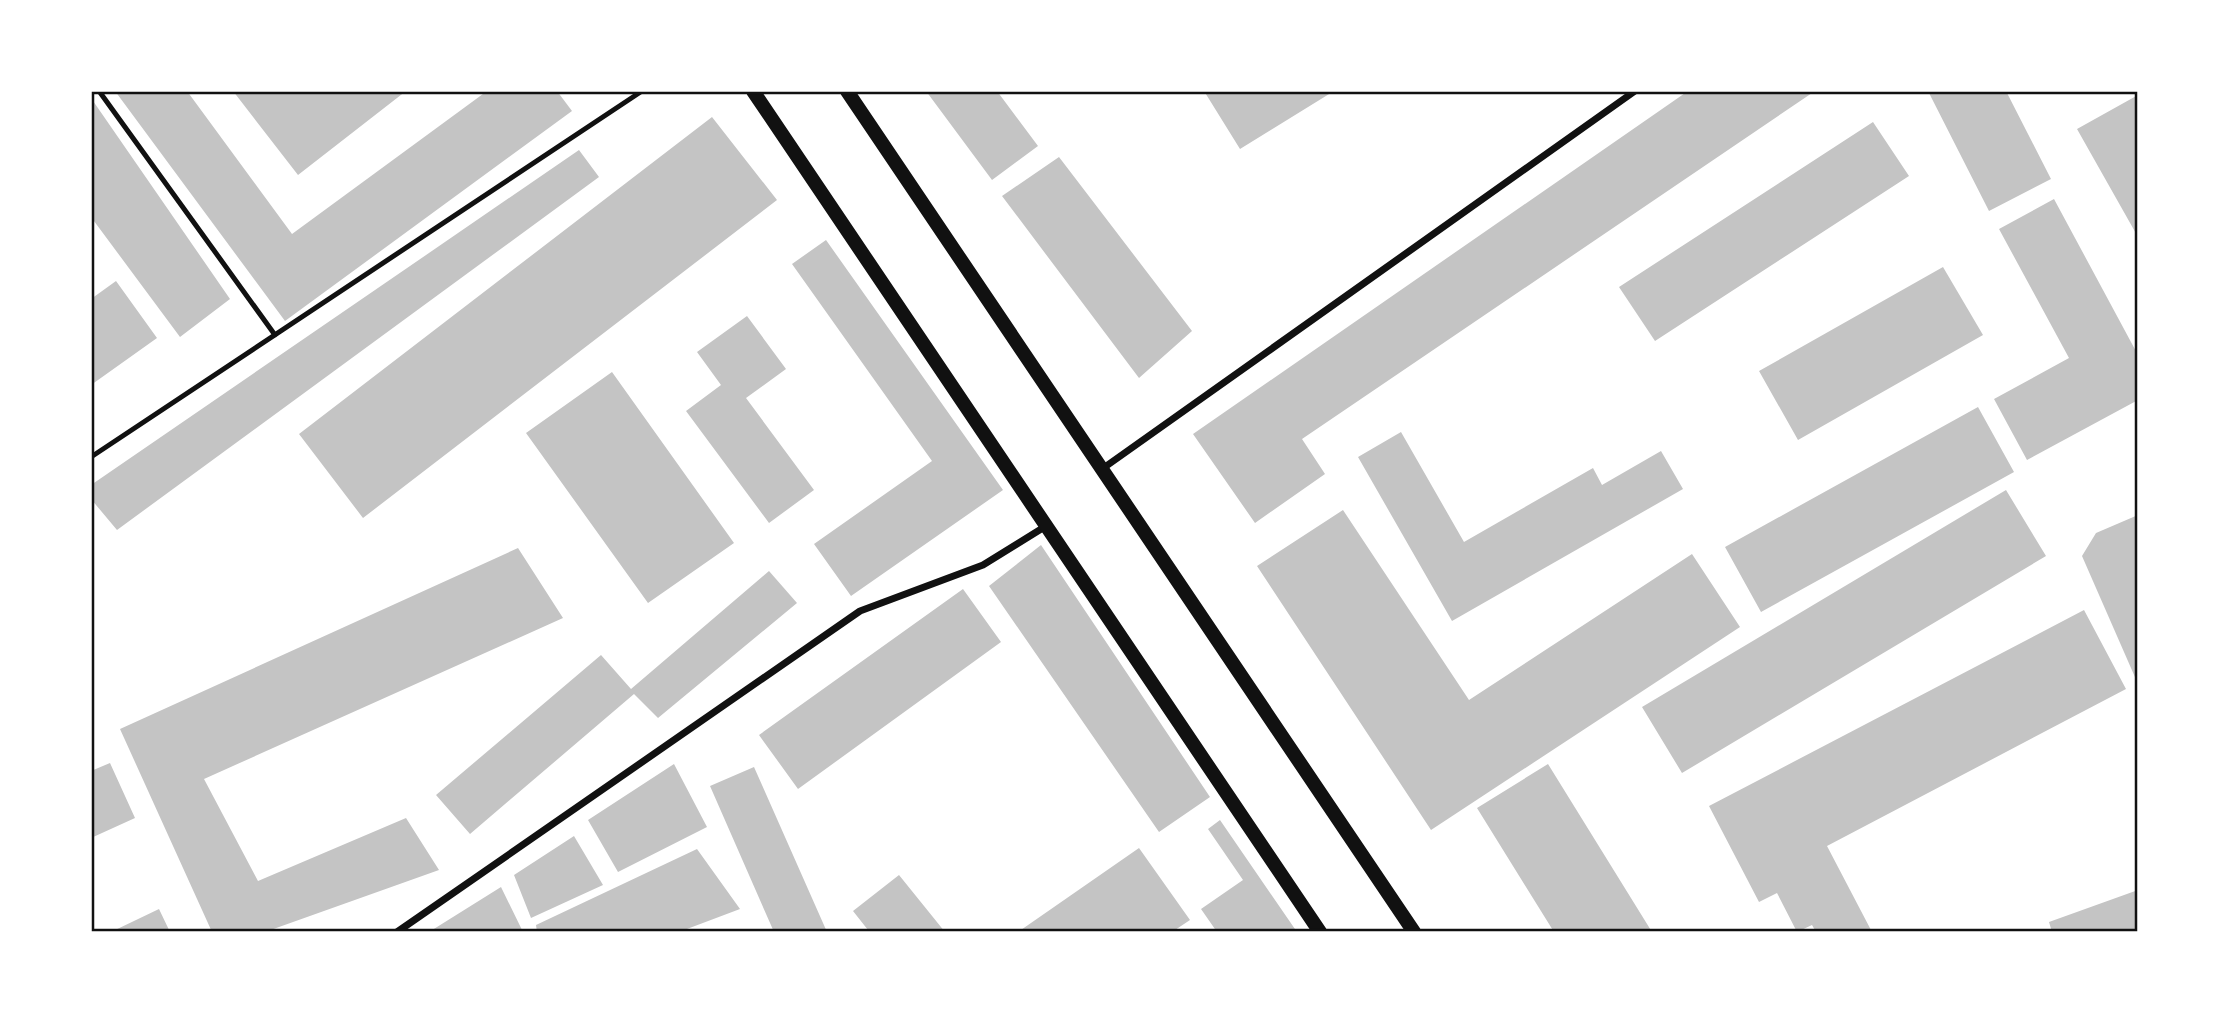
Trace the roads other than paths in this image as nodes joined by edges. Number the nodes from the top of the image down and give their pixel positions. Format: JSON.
{"nodes":[{"id":1,"x":99,"y":91,"type":"edge"},
{"id":2,"x":642,"y":91,"type":"edge"},
{"id":3,"x":753,"y":91,"type":"edge"},
{"id":4,"x":847,"y":91,"type":"edge"},
{"id":5,"x":1635,"y":91,"type":"edge"},
{"id":6,"x":275,"y":335,"type":"junction"},
{"id":7,"x":91,"y":457,"type":"edge"},
{"id":8,"x":1102,"y":469,"type":"junction"},
{"id":9,"x":1046,"y":526,"type":"junction"},
{"id":10,"x":397,"y":932,"type":"edge"},
{"id":11,"x":1320,"y":932,"type":"edge"},
{"id":12,"x":1414,"y":932,"type":"edge"}],
"edges":[{"from":1,"to":6,"type":"lane"},
{"from":2,"to":6,"type":"lane"},
{"from":3,"to":9,"type":"main road"},
{"from":4,"to":8,"type":"main road"},
{"from":5,"to":8,"type":"street"},
{"from":6,"to":7,"type":"lane"},
{"from":8,"to":12,"type":"main road"},
{"from":9,"to":10,"type":"street"},
{"from":9,"to":11,"type":"main road"}]}
